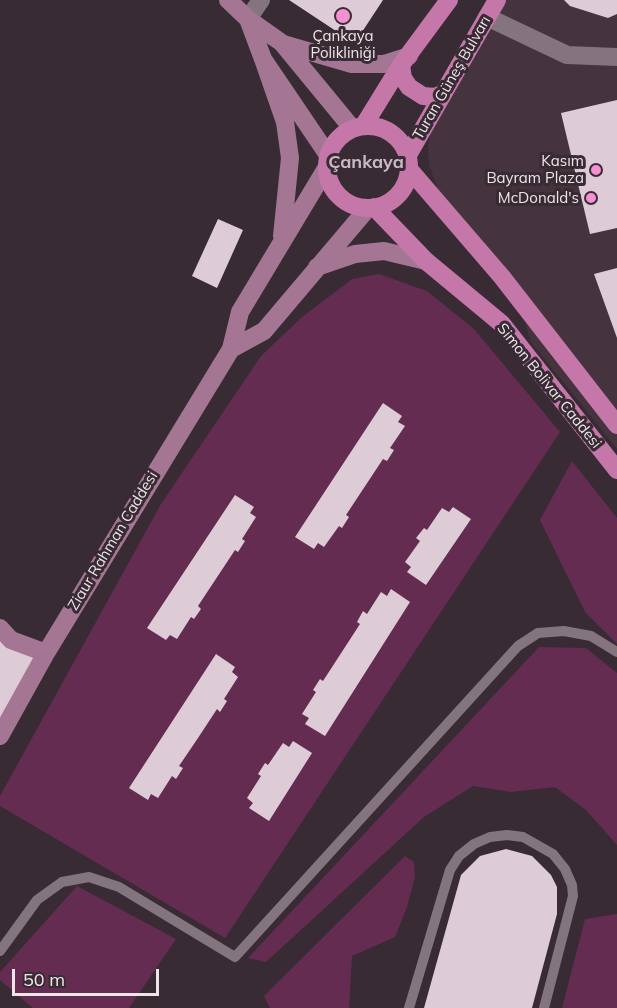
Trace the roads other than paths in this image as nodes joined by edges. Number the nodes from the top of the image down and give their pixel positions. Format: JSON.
{"nodes":[{"id":1,"x":228,"y":0,"type":"edge"},
{"id":2,"x":261,"y":0,"type":"edge"},
{"id":3,"x":449,"y":0,"type":"edge"},
{"id":4,"x":497,"y":0,"type":"edge"},
{"id":5,"x":487,"y":16,"type":"junction"},
{"id":6,"x":248,"y":20,"type":"junction"},
{"id":7,"x":282,"y":43,"type":"junction"},
{"id":8,"x":617,"y":57,"type":"edge"},
{"id":9,"x":263,"y":59,"type":"junction"},
{"id":10,"x":405,"y":60,"type":"junction"},
{"id":11,"x":442,"y":94,"type":"junction"},
{"id":12,"x":358,"y":127,"type":"junction"},
{"id":13,"x":328,"y":161,"type":"junction"},
{"id":14,"x":409,"y":162,"type":"junction"},
{"id":15,"x":371,"y":207,"type":"junction"},
{"id":16,"x":281,"y":244,"type":"junction"},
{"id":17,"x":426,"y":261,"type":"junction"},
{"id":18,"x":315,"y":268,"type":"junction"},
{"id":19,"x":231,"y":350,"type":"junction"},
{"id":20,"x":617,"y":425,"type":"edge"},
{"id":21,"x":617,"y":470,"type":"edge"},
{"id":22,"x":0,"y":628,"type":"edge"},
{"id":23,"x":617,"y":652,"type":"edge"},
{"id":24,"x":46,"y":653,"type":"junction"},
{"id":25,"x":0,"y":736,"type":"edge"},
{"id":26,"x":0,"y":951,"type":"edge"},
{"id":27,"x":409,"y":1008,"type":"edge"},
{"id":28,"x":544,"y":1008,"type":"edge"}],
"edges":[{"from":1,"to":6,"type":"main road"},
{"from":2,"to":6,"type":"street"},
{"from":3,"to":10,"type":"main road"},
{"from":4,"to":5,"type":"main road","name":"Turan Güneş Bulvarı"},
{"from":5,"to":8,"type":"street"},
{"from":5,"to":11,"type":"main road","name":"Turan Güneş Bulvarı"},
{"from":6,"to":7,"type":"main road"},
{"from":6,"to":9,"type":"main road"},
{"from":7,"to":10,"type":"main road"},
{"from":7,"to":12,"type":"main road"},
{"from":9,"to":13,"type":"main road"},
{"from":9,"to":16,"type":"main road"},
{"from":10,"to":11,"type":"main road"},
{"from":10,"to":12,"type":"main road"},
{"from":11,"to":14,"type":"main road","name":"Turan Güneş Bulvarı"},
{"from":12,"to":13,"type":"main road"},
{"from":12,"to":14,"type":"main road"},
{"from":13,"to":15,"type":"main road"},
{"from":13,"to":16,"type":"main road","name":"Ziaur Rahman Caddesi"},
{"from":14,"to":15,"type":"main road"},
{"from":14,"to":20,"type":"main road","name":"Simon Bolivar Caddesi"},
{"from":15,"to":17,"type":"main road","name":"Simon Bolivar Caddesi"},
{"from":15,"to":18,"type":"main road","name":"Ziaur Rahman Caddesi"},
{"from":16,"to":19,"type":"main road","name":"Ziaur Rahman Caddesi"},
{"from":17,"to":18,"type":"main road"},
{"from":17,"to":21,"type":"main road","name":"Simon Bolivar Caddesi"},
{"from":18,"to":19,"type":"main road","name":"Ziaur Rahman Caddesi"},
{"from":19,"to":24,"type":"main road","name":"Ziaur Rahman Caddesi"},
{"from":22,"to":24,"type":"main road"},
{"from":23,"to":26,"type":"lane"},
{"from":24,"to":25,"type":"main road","name":"Ziaur Rahman Caddesi"},
{"from":27,"to":28,"type":"lane"}]}
